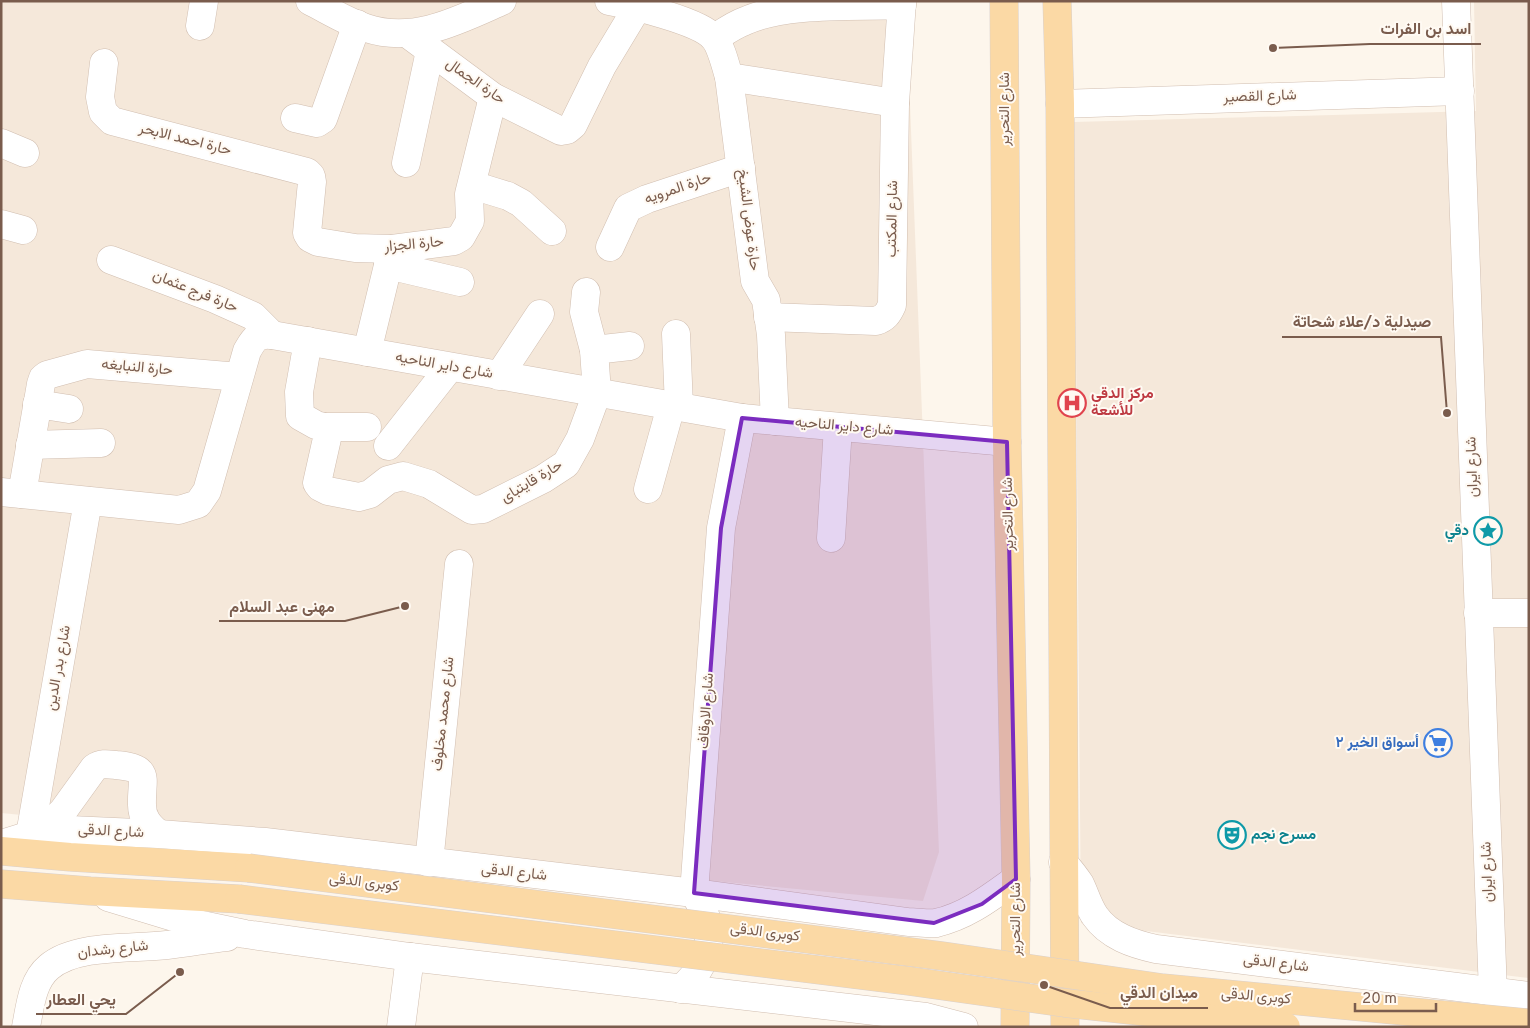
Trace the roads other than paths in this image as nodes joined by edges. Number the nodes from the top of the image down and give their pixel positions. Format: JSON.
{"nodes":[{"id":1,"x":310,"y":1,"type":"edge"},
{"id":2,"x":502,"y":1,"type":"edge"},
{"id":3,"x":609,"y":1,"type":"edge"},
{"id":4,"x":1004,"y":1,"type":"edge"},
{"id":5,"x":1057,"y":1,"type":"edge"},
{"id":6,"x":1456,"y":1,"type":"edge"},
{"id":7,"x":902,"y":3,"type":"edge"},
{"id":8,"x":637,"y":8,"type":"junction"},
{"id":9,"x":357,"y":24,"type":"junction"},
{"id":10,"x":408,"y":34,"type":"junction"},
{"id":11,"x":715,"y":38,"type":"junction"},
{"id":12,"x":430,"y":51,"type":"junction"},
{"id":13,"x":104,"y":63,"type":"dead end"},
{"id":14,"x":730,"y":77,"type":"junction"},
{"id":15,"x":1460,"y":91,"type":"junction"},
{"id":16,"x":493,"y":97,"type":"junction"},
{"id":17,"x":895,"y":103,"type":"junction"},
{"id":18,"x":1060,"y":104,"type":"junction"},
{"id":19,"x":296,"y":118,"type":"dead end"},
{"id":20,"x":406,"y":163,"type":"dead end"},
{"id":21,"x":741,"y":168,"type":"junction"},
{"id":22,"x":312,"y":182,"type":"joint"},
{"id":23,"x":472,"y":185,"type":"junction"},
{"id":24,"x":552,"y":230,"type":"dead end"},
{"id":25,"x":610,"y":247,"type":"dead end"},
{"id":26,"x":390,"y":257,"type":"junction"},
{"id":27,"x":111,"y":260,"type":"dead end"},
{"id":28,"x":460,"y":282,"type":"dead end"},
{"id":29,"x":586,"y":292,"type":"dead end"},
{"id":30,"x":540,"y":314,"type":"dead end"},
{"id":31,"x":768,"y":316,"type":"junction"},
{"id":32,"x":676,"y":334,"type":"dead end"},
{"id":33,"x":272,"y":335,"type":"junction"},
{"id":34,"x":308,"y":341,"type":"junction"},
{"id":35,"x":630,"y":346,"type":"dead end"},
{"id":36,"x":594,"y":350,"type":"junction"},
{"id":37,"x":367,"y":352,"type":"junction"},
{"id":38,"x":450,"y":367,"type":"junction"},
{"id":39,"x":499,"y":376,"type":"junction"},
{"id":40,"x":239,"y":378,"type":"junction"},
{"id":41,"x":597,"y":393,"type":"junction"},
{"id":42,"x":39,"y":394,"type":"junction"},
{"id":43,"x":675,"y":406,"type":"junction"},
{"id":44,"x":68,"y":409,"type":"dead end"},
{"id":45,"x":742,"y":418,"type":"junction"},
{"id":46,"x":775,"y":421,"type":"junction"},
{"id":47,"x":324,"y":427,"type":"junction"},
{"id":48,"x":367,"y":427,"type":"dead end"},
{"id":49,"x":838,"y":427,"type":"junction"},
{"id":50,"x":1007,"y":442,"type":"junction"},
{"id":51,"x":101,"y":443,"type":"dead end"},
{"id":52,"x":30,"y":445,"type":"junction"},
{"id":53,"x":388,"y":446,"type":"dead end"},
{"id":54,"x":648,"y":489,"type":"dead end"},
{"id":55,"x":12,"y":493,"type":"edge"},
{"id":56,"x":88,"y":501,"type":"junction"},
{"id":57,"x":831,"y":538,"type":"dead end"},
{"id":58,"x":459,"y":564,"type":"dead end"},
{"id":59,"x":1478,"y":613,"type":"junction"},
{"id":60,"x":1529,"y":613,"type":"edge"},
{"id":61,"x":37,"y":833,"type":"junction"},
{"id":62,"x":159,"y":834,"type":"junction"},
{"id":63,"x":1,"y":844,"type":"edge"},
{"id":64,"x":1,"y":851,"type":"edge"},
{"id":65,"x":1063,"y":862,"type":"junction"},
{"id":66,"x":428,"y":863,"type":"junction"},
{"id":67,"x":1016,"y":878,"type":"junction"},
{"id":68,"x":1,"y":884,"type":"edge"},
{"id":69,"x":90,"y":891,"type":"junction"},
{"id":70,"x":694,"y":893,"type":"junction"},
{"id":71,"x":783,"y":905,"type":"junction"},
{"id":72,"x":245,"y":934,"type":"junction"},
{"id":73,"x":410,"y":957,"type":"junction"},
{"id":74,"x":681,"y":989,"type":"junction"},
{"id":75,"x":1493,"y":993,"type":"junction"},
{"id":76,"x":1529,"y":996,"type":"edge"},
{"id":77,"x":770,"y":999,"type":"junction"},
{"id":78,"x":1529,"y":1023,"type":"edge"},
{"id":79,"x":26,"y":1027,"type":"edge"},
{"id":80,"x":401,"y":1027,"type":"edge"},
{"id":81,"x":964,"y":1027,"type":"edge"},
{"id":82,"x":1015,"y":1027,"type":"edge"},
{"id":83,"x":1065,"y":1027,"type":"edge"},
{"id":84,"x":1286,"y":1027,"type":"edge"}],
"edges":[{"from":1,"to":9,"type":"street"},
{"from":2,"to":10,"type":"street"},
{"from":3,"to":8,"type":"street"},
{"from":4,"to":50,"type":"main road","name":"شارع التحرير"},
{"from":5,"to":18,"type":"main road"},
{"from":6,"to":15,"type":"street","name":"شارع ايران"},
{"from":7,"to":11,"type":"street"},
{"from":7,"to":17,"type":"street","name":"شارع المكتب"},
{"from":8,"to":11,"type":"street"},
{"from":8,"to":16,"type":"street","name":"حارة الجمال"},
{"from":9,"to":10,"type":"street"},
{"from":9,"to":19,"type":"street"},
{"from":10,"to":12,"type":"street","name":"حارة الجمال"},
{"from":11,"to":14,"type":"street"},
{"from":12,"to":16,"type":"street","name":"حارة الجمال"},
{"from":12,"to":20,"type":"street"},
{"from":13,"to":22,"type":"street","name":"حارة احمد الابحر"},
{"from":14,"to":17,"type":"street"},
{"from":14,"to":21,"type":"street","name":"حارة عوض الشيخ"},
{"from":15,"to":18,"type":"street","name":"شارع القصير"},
{"from":15,"to":59,"type":"street","name":"شارع ايران"},
{"from":16,"to":23,"type":"street","name":"حارة الجزار"},
{"from":17,"to":31,"type":"street","name":"شارع المكتب"},
{"from":18,"to":65,"type":"main road"},
{"from":21,"to":25,"type":"street","name":"حارة المرويه"},
{"from":21,"to":31,"type":"street","name":"حارة عوض الشيخ"},
{"from":22,"to":26,"type":"street","name":"حارة الجزار"},
{"from":23,"to":24,"type":"street"},
{"from":23,"to":26,"type":"street","name":"حارة الجزار"},
{"from":26,"to":28,"type":"street"},
{"from":26,"to":37,"type":"street"},
{"from":27,"to":33,"type":"street","name":"حارة فرج عثمان"},
{"from":29,"to":36,"type":"street"},
{"from":30,"to":39,"type":"street"},
{"from":31,"to":46,"type":"street","name":"حارة عوض الشيخ"},
{"from":32,"to":43,"type":"street"},
{"from":33,"to":34,"type":"street","name":"شارع داير الناحيه"},
{"from":33,"to":40,"type":"street"},
{"from":34,"to":37,"type":"street","name":"شارع داير الناحيه"},
{"from":34,"to":47,"type":"street"},
{"from":35,"to":36,"type":"street"},
{"from":36,"to":41,"type":"street"},
{"from":37,"to":38,"type":"street","name":"شارع داير الناحيه"},
{"from":38,"to":39,"type":"street","name":"شارع داير الناحيه"},
{"from":38,"to":53,"type":"street"},
{"from":39,"to":41,"type":"street","name":"شارع داير الناحيه"},
{"from":40,"to":42,"type":"street","name":"حارة النبايغه"},
{"from":40,"to":56,"type":"street"},
{"from":41,"to":43,"type":"street","name":"شارع داير الناحيه"},
{"from":41,"to":47,"type":"street","name":"حارة قايتباى"},
{"from":42,"to":44,"type":"street"},
{"from":42,"to":52,"type":"street"},
{"from":43,"to":45,"type":"street","name":"شارع داير الناحيه"},
{"from":43,"to":54,"type":"street"},
{"from":45,"to":46,"type":"street","name":"شارع داير الناحيه"},
{"from":45,"to":70,"type":"street","name":"شارع الاوقاف"},
{"from":46,"to":49,"type":"street","name":"شارع داير الناحيه"},
{"from":47,"to":48,"type":"street"},
{"from":49,"to":50,"type":"street","name":"شارع داير الناحيه"},
{"from":49,"to":57,"type":"street"},
{"from":50,"to":67,"type":"main road","name":"شارع التحرير"},
{"from":51,"to":52,"type":"street"},
{"from":52,"to":55,"type":"street"},
{"from":55,"to":56,"type":"street"},
{"from":56,"to":61,"type":"street","name":"شارع بدر الدين"},
{"from":58,"to":66,"type":"street","name":"شارع محمد مخلوف"},
{"from":59,"to":60,"type":"street"},
{"from":59,"to":75,"type":"street","name":"شارع ايران"},
{"from":61,"to":62,"type":"street","name":"شارع الدقى"},
{"from":61,"to":62,"type":"street"},
{"from":61,"to":63,"type":"street","name":"شارع الدقى"},
{"from":62,"to":66,"type":"street","name":"شارع الدقى"},
{"from":64,"to":78,"type":"main road","name":"كوبرى الدقى","bridge":true},
{"from":65,"to":75,"type":"street","name":"شارع الدقى"},
{"from":65,"to":83,"type":"main road"},
{"from":66,"to":70,"type":"street","name":"شارع الدقى"},
{"from":67,"to":71,"type":"street","name":"شارع الدقى"},
{"from":67,"to":82,"type":"main road","name":"شارع التحرير"},
{"from":68,"to":69,"type":"main road"},
{"from":69,"to":72,"type":"street"},
{"from":69,"to":84,"type":"main road","name":"كوبرى الدقى","bridge":true},
{"from":70,"to":71,"type":"street","name":"شارع الدقى"},
{"from":70,"to":74,"type":"street"},
{"from":71,"to":77,"type":"street"},
{"from":72,"to":73,"type":"street"},
{"from":72,"to":79,"type":"street","name":"شارع رشدان"},
{"from":73,"to":74,"type":"street"},
{"from":73,"to":80,"type":"street"},
{"from":74,"to":77,"type":"street"},
{"from":75,"to":76,"type":"street","name":"شارع الدقى"},
{"from":77,"to":81,"type":"street"}]}
